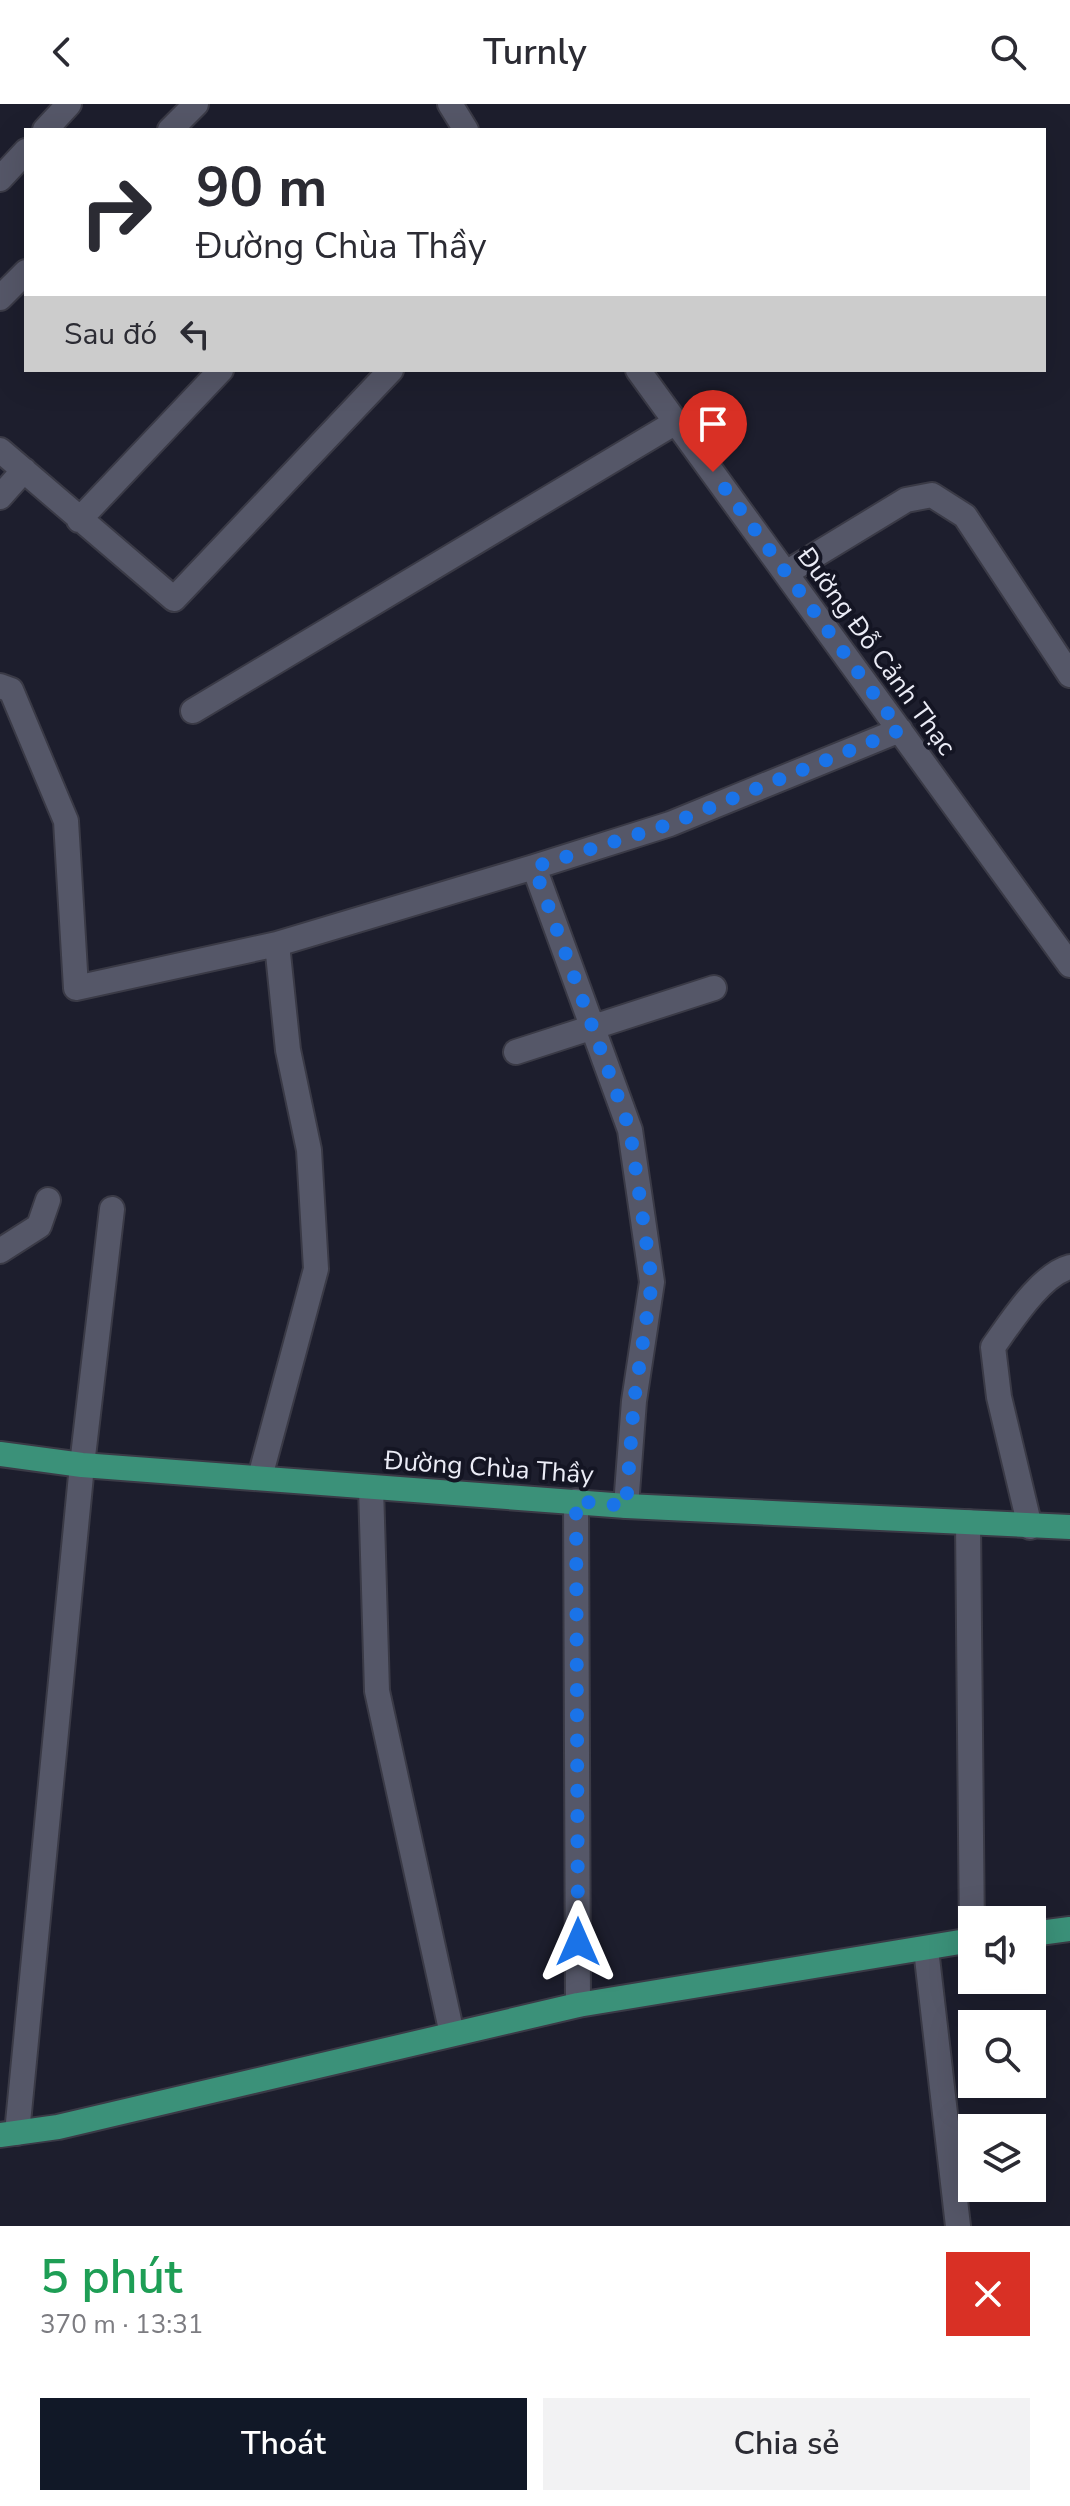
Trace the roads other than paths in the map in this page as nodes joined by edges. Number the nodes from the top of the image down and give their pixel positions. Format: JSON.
{"nodes":[{"id":1,"x":69,"y":104,"type":"edge"},
{"id":2,"x":196,"y":104,"type":"edge"},
{"id":3,"x":47,"y":128,"type":"edge"},
{"id":4,"x":172,"y":128,"type":"edge"},
{"id":5,"x":24,"y":153,"type":"edge"},
{"id":6,"x":0,"y":179,"type":"edge"},
{"id":7,"x":24,"y":274,"type":"edge"},
{"id":8,"x":0,"y":298,"type":"edge"},
{"id":9,"x":219,"y":372,"type":"edge"},
{"id":10,"x":389,"y":372,"type":"edge"},
{"id":11,"x":639,"y":372,"type":"edge"},
{"id":12,"x":676,"y":422,"type":"junction"},
{"id":13,"x":0,"y":450,"type":"edge"},
{"id":14,"x":24,"y":470,"type":"junction"},
{"id":15,"x":0,"y":497,"type":"edge"},
{"id":16,"x":79,"y":520,"type":"junction"},
{"id":17,"x":786,"y":573,"type":"junction"},
{"id":18,"x":1070,"y":675,"type":"edge"},
{"id":19,"x":0,"y":686,"type":"edge"},
{"id":20,"x":193,"y":711,"type":"dead end"},
{"id":21,"x":900,"y":730,"type":"junction"},
{"id":22,"x":534,"y":867,"type":"junction"},
{"id":23,"x":277,"y":944,"type":"junction"},
{"id":24,"x":1070,"y":965,"type":"edge"},
{"id":25,"x":714,"y":988,"type":"dead end"},
{"id":26,"x":594,"y":1027,"type":"junction"},
{"id":27,"x":516,"y":1052,"type":"dead end"},
{"id":28,"x":48,"y":1200,"type":"dead end"},
{"id":29,"x":112,"y":1209,"type":"dead end"},
{"id":30,"x":0,"y":1251,"type":"edge"},
{"id":31,"x":1070,"y":1267,"type":"edge"},
{"id":32,"x":0,"y":1454,"type":"edge"},
{"id":33,"x":82,"y":1465,"type":"junction"},
{"id":34,"x":260,"y":1477,"type":"junction"},
{"id":35,"x":371,"y":1487,"type":"junction"},
{"id":36,"x":576,"y":1501,"type":"junction"},
{"id":37,"x":626,"y":1506,"type":"junction"},
{"id":38,"x":968,"y":1522,"type":"junction"},
{"id":39,"x":1030,"y":1527,"type":"junction"},
{"id":40,"x":1070,"y":1527,"type":"edge"},
{"id":41,"x":972,"y":1906,"type":"edge"},
{"id":42,"x":1070,"y":1929,"type":"edge"},
{"id":43,"x":1046,"y":1932,"type":"edge"},
{"id":44,"x":958,"y":1943,"type":"edge"},
{"id":45,"x":926,"y":1949,"type":"junction"},
{"id":46,"x":578,"y":2005,"type":"junction"},
{"id":47,"x":452,"y":2034,"type":"junction"},
{"id":48,"x":8,"y":2134,"type":"edge"},
{"id":49,"x":958,"y":2226,"type":"edge"}],
"edges":[{"from":1,"to":3,"type":"street"},
{"from":2,"to":4,"type":"street"},
{"from":5,"to":6,"type":"street"},
{"from":7,"to":8,"type":"street"},
{"from":9,"to":16,"type":"street"},
{"from":10,"to":16,"type":"street"},
{"from":11,"to":12,"type":"street","name":"Đường Đỗ Cảnh Thạc"},
{"from":12,"to":17,"type":"street","name":"Đường Đỗ Cảnh Thạc"},
{"from":12,"to":20,"type":"street"},
{"from":13,"to":14,"type":"street"},
{"from":14,"to":15,"type":"street"},
{"from":14,"to":16,"type":"street"},
{"from":17,"to":18,"type":"street"},
{"from":17,"to":21,"type":"street","name":"Đường Đỗ Cảnh Thạc"},
{"from":19,"to":23,"type":"street"},
{"from":21,"to":22,"type":"street"},
{"from":21,"to":24,"type":"street","name":"Đường Đỗ Cảnh Thạc"},
{"from":22,"to":23,"type":"street"},
{"from":22,"to":26,"type":"street"},
{"from":23,"to":34,"type":"street"},
{"from":25,"to":26,"type":"street"},
{"from":26,"to":27,"type":"street"},
{"from":26,"to":37,"type":"street"},
{"from":28,"to":30,"type":"street"},
{"from":29,"to":33,"type":"street"},
{"from":31,"to":39,"type":"street"},
{"from":32,"to":33,"type":"main road","name":"Đường Chùa Thầy"},
{"from":33,"to":34,"type":"main road","name":"Đường Chùa Thầy"},
{"from":33,"to":48,"type":"street"},
{"from":34,"to":35,"type":"main road","name":"Đường Chùa Thầy"},
{"from":35,"to":36,"type":"main road","name":"Đường Chùa Thầy"},
{"from":35,"to":47,"type":"street"},
{"from":36,"to":37,"type":"main road","name":"Đường Chùa Thầy"},
{"from":36,"to":46,"type":"street"},
{"from":37,"to":38,"type":"main road","name":"Đường Chùa Thầy"},
{"from":38,"to":39,"type":"main road","name":"Đường Chùa Thầy"},
{"from":38,"to":41,"type":"street"},
{"from":39,"to":40,"type":"main road","name":"Đường Chùa Thầy"},
{"from":42,"to":43,"type":"main road"},
{"from":44,"to":45,"type":"main road"},
{"from":45,"to":46,"type":"main road"},
{"from":45,"to":49,"type":"street"},
{"from":46,"to":47,"type":"main road"},
{"from":47,"to":48,"type":"main road"}]}
